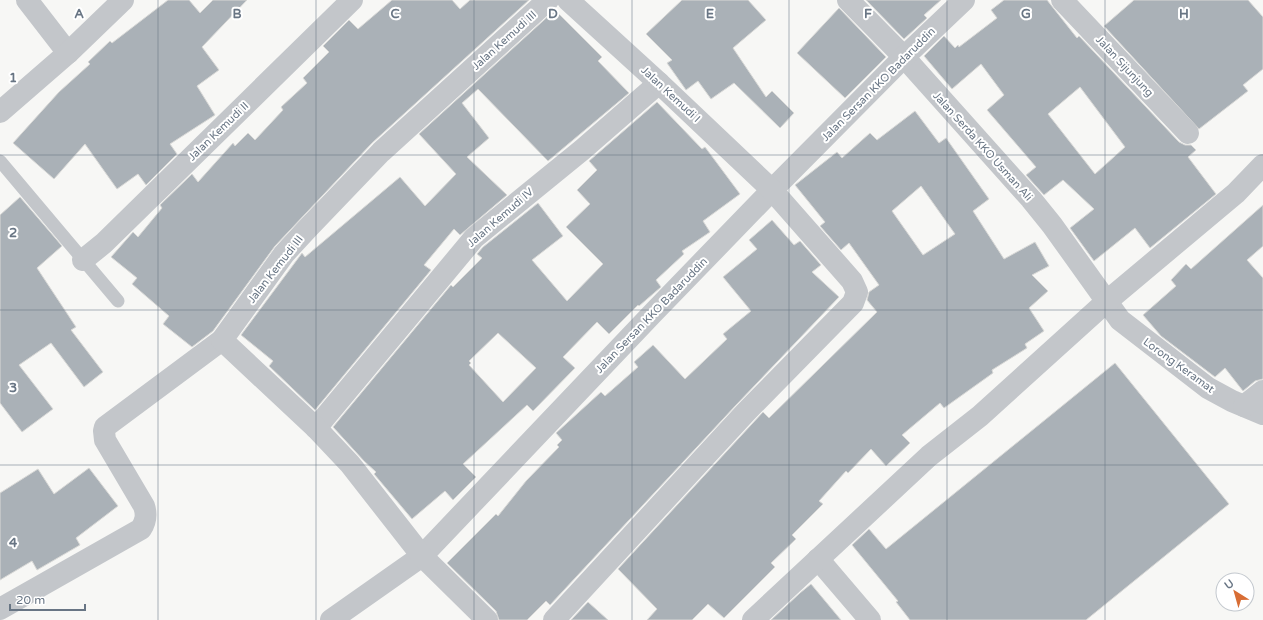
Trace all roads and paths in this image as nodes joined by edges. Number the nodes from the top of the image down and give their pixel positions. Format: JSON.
{"nodes":[{"id":1,"x":27,"y":0,"type":"edge"},
{"id":2,"x":123,"y":0,"type":"edge"},
{"id":3,"x":352,"y":0,"type":"edge"},
{"id":4,"x":548,"y":0,"type":"edge"},
{"id":5,"x":568,"y":0,"type":"edge"},
{"id":6,"x":848,"y":0,"type":"edge"},
{"id":7,"x":964,"y":0,"type":"edge"},
{"id":8,"x":1062,"y":0,"type":"edge"},
{"id":9,"x":68,"y":53,"type":"junction"},
{"id":10,"x":904,"y":57,"type":"junction"},
{"id":11,"x":659,"y":82,"type":"junction"},
{"id":12,"x":0,"y":112,"type":"edge"},
{"id":13,"x":1188,"y":133,"type":"dead end"},
{"id":14,"x":0,"y":161,"type":"edge"},
{"id":15,"x":1263,"y":165,"type":"edge"},
{"id":16,"x":772,"y":190,"type":"junction"},
{"id":17,"x":83,"y":260,"type":"junction"},
{"id":18,"x":118,"y":301,"type":"dead end"},
{"id":19,"x":1106,"y":302,"type":"junction"},
{"id":20,"x":222,"y":340,"type":"junction"},
{"id":21,"x":1263,"y":391,"type":"edge"},
{"id":22,"x":1254,"y":410,"type":"edge"},
{"id":23,"x":316,"y":428,"type":"junction"},
{"id":24,"x":422,"y":556,"type":"junction"},
{"id":25,"x":818,"y":559,"type":"junction"},
{"id":26,"x":0,"y":609,"type":"edge"},
{"id":27,"x":331,"y":620,"type":"edge"},
{"id":28,"x":487,"y":620,"type":"edge"},
{"id":29,"x":554,"y":620,"type":"edge"},
{"id":30,"x":753,"y":620,"type":"edge"},
{"id":31,"x":870,"y":620,"type":"edge"}],
"edges":[{"from":1,"to":9,"type":"street"},
{"from":2,"to":9,"type":"street"},
{"from":3,"to":17,"type":"street","name":"Jalan Kemudi II"},
{"from":4,"to":20,"type":"street","name":"Jalan Kemudi III"},
{"from":5,"to":11,"type":"street","name":"Jalan Kemudi I"},
{"from":6,"to":10,"type":"street","name":"Jalan Serda KKO Usman Ali"},
{"from":7,"to":10,"type":"street","name":"Jalan Sersan KKO Badaruddin"},
{"from":8,"to":13,"type":"street","name":"Jalan Sijunjung"},
{"from":9,"to":12,"type":"street"},
{"from":10,"to":16,"type":"street","name":"Jalan Sersan KKO Badaruddin"},
{"from":10,"to":19,"type":"street","name":"Jalan Serda KKO Usman Ali"},
{"from":11,"to":16,"type":"street","name":"Jalan Kemudi I"},
{"from":11,"to":23,"type":"street","name":"Jalan Kemudi IV"},
{"from":14,"to":17,"type":"lane"},
{"from":15,"to":19,"type":"street"},
{"from":16,"to":24,"type":"street","name":"Jalan Sersan KKO Badaruddin"},
{"from":16,"to":29,"type":"street","name":"Jalan Kemudi I"},
{"from":17,"to":18,"type":"lane"},
{"from":19,"to":22,"type":"street","name":"Lorong Keramat"},
{"from":19,"to":25,"type":"street"},
{"from":20,"to":23,"type":"street"},
{"from":20,"to":26,"type":"street","name":"Jalan Kemudi III"},
{"from":21,"to":22,"type":"street"},
{"from":23,"to":24,"type":"street"},
{"from":24,"to":27,"type":"street","name":"Jalan Sersan KKO Badaruddin"},
{"from":24,"to":28,"type":"street"},
{"from":25,"to":30,"type":"street"},
{"from":25,"to":31,"type":"street"}]}
